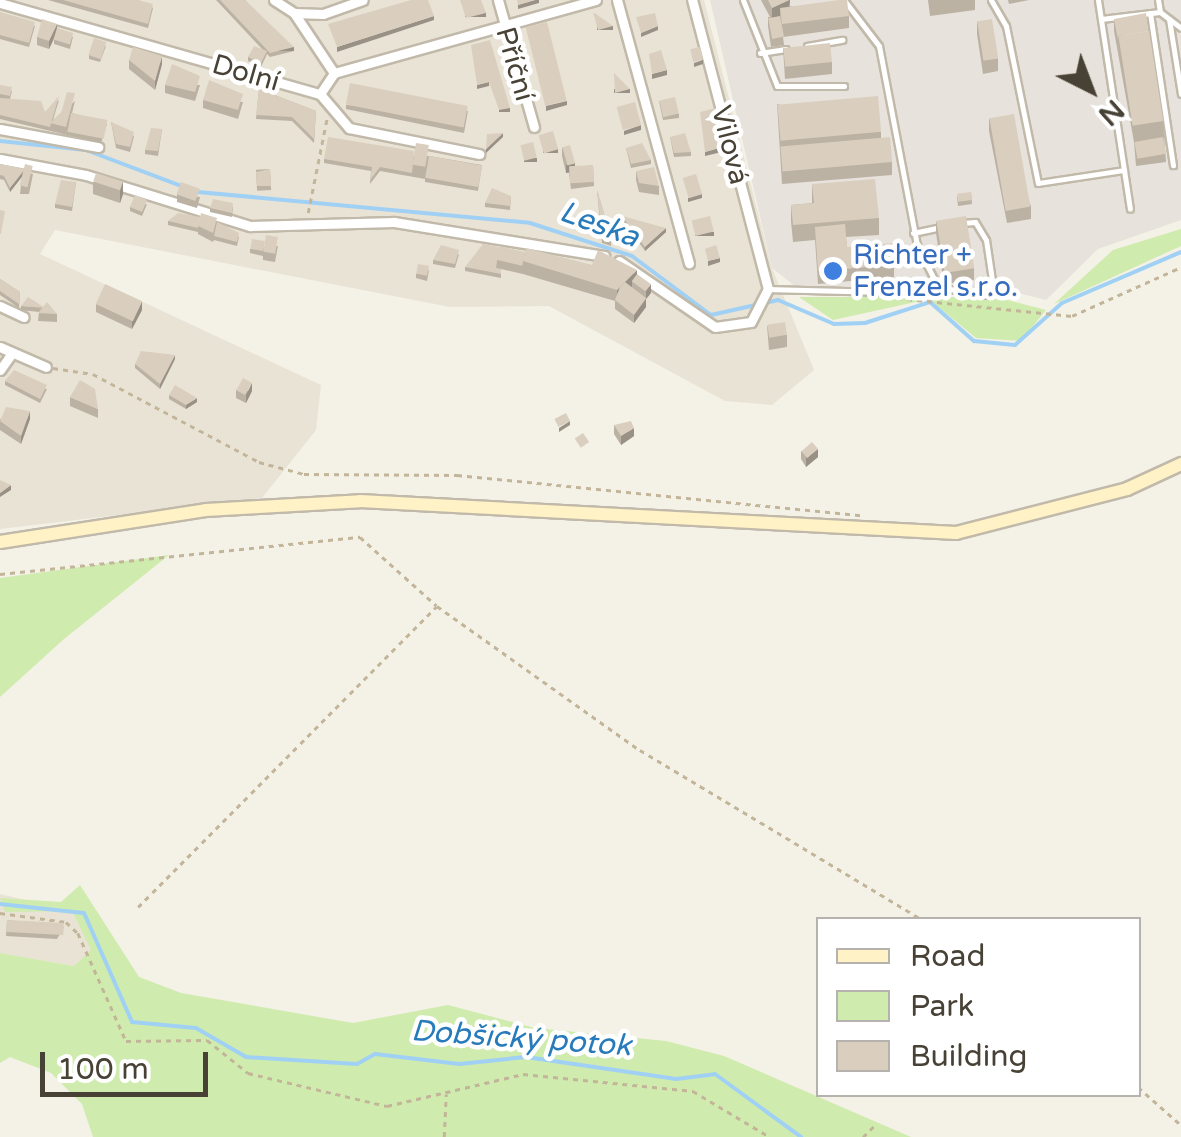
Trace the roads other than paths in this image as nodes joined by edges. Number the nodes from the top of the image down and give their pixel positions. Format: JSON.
{"nodes":[{"id":1,"x":274,"y":0,"type":"edge"},
{"id":2,"x":363,"y":0,"type":"edge"},
{"id":3,"x":498,"y":0,"type":"edge"},
{"id":4,"x":596,"y":0,"type":"edge"},
{"id":5,"x":617,"y":0,"type":"edge"},
{"id":6,"x":692,"y":0,"type":"edge"},
{"id":7,"x":743,"y":0,"type":"edge"},
{"id":8,"x":844,"y":0,"type":"edge"},
{"id":9,"x":991,"y":0,"type":"edge"},
{"id":10,"x":1098,"y":0,"type":"edge"},
{"id":11,"x":1158,"y":0,"type":"edge"},
{"id":12,"x":0,"y":2,"type":"edge"},
{"id":13,"x":1160,"y":12,"type":"junction"},
{"id":14,"x":1150,"y":13,"type":"junction"},
{"id":15,"x":294,"y":14,"type":"junction"},
{"id":16,"x":323,"y":14,"type":"junction"},
{"id":17,"x":1100,"y":19,"type":"junction"},
{"id":18,"x":1169,"y":19,"type":"junction"},
{"id":19,"x":504,"y":27,"type":"junction"},
{"id":20,"x":1181,"y":28,"type":"edge"},
{"id":21,"x":312,"y":35,"type":"junction"},
{"id":22,"x":842,"y":40,"type":"dead end"},
{"id":23,"x":760,"y":54,"type":"junction"},
{"id":24,"x":334,"y":73,"type":"junction"},
{"id":25,"x":844,"y":86,"type":"dead end"},
{"id":26,"x":320,"y":94,"type":"junction"},
{"id":27,"x":1181,"y":94,"type":"edge"},
{"id":28,"x":534,"y":127,"type":"dead end"},
{"id":29,"x":0,"y":129,"type":"edge"},
{"id":30,"x":98,"y":147,"type":"dead end"},
{"id":31,"x":479,"y":154,"type":"dead end"},
{"id":32,"x":0,"y":160,"type":"edge"},
{"id":33,"x":1173,"y":165,"type":"dead end"},
{"id":34,"x":1124,"y":170,"type":"junction"},
{"id":35,"x":1130,"y":209,"type":"dead end"},
{"id":36,"x":913,"y":232,"type":"junction"},
{"id":37,"x":690,"y":263,"type":"dead end"},
{"id":38,"x":767,"y":292,"type":"junction"},
{"id":39,"x":894,"y":292,"type":"road end"},
{"id":40,"x":0,"y":306,"type":"edge"},
{"id":41,"x":24,"y":317,"type":"dead end"},
{"id":42,"x":0,"y":348,"type":"edge"},
{"id":43,"x":12,"y":353,"type":"junction"},
{"id":44,"x":46,"y":367,"type":"road end"},
{"id":45,"x":0,"y":370,"type":"edge"},
{"id":46,"x":1181,"y":464,"type":"edge"},
{"id":47,"x":0,"y":542,"type":"edge"}],
"edges":[{"from":1,"to":15,"type":"street"},
{"from":2,"to":16,"type":"street"},
{"from":3,"to":19,"type":"street","name":"Příční"},
{"from":4,"to":19,"type":"street"},
{"from":5,"to":37,"type":"street"},
{"from":6,"to":38,"type":"street","name":"Vilová"},
{"from":7,"to":23,"type":"lane"},
{"from":8,"to":36,"type":"lane"},
{"from":9,"to":34,"type":"lane"},
{"from":10,"to":17,"type":"lane"},
{"from":11,"to":13,"type":"lane"},
{"from":12,"to":26,"type":"street","name":"Dolní"},
{"from":13,"to":14,"type":"lane"},
{"from":13,"to":18,"type":"lane"},
{"from":14,"to":17,"type":"lane"},
{"from":14,"to":33,"type":"lane"},
{"from":15,"to":16,"type":"street"},
{"from":15,"to":21,"type":"street"},
{"from":16,"to":21,"type":"street"},
{"from":17,"to":34,"type":"lane"},
{"from":18,"to":20,"type":"lane"},
{"from":18,"to":27,"type":"lane"},
{"from":19,"to":24,"type":"street"},
{"from":19,"to":28,"type":"street","name":"Příční"},
{"from":21,"to":24,"type":"street"},
{"from":22,"to":23,"type":"lane"},
{"from":23,"to":25,"type":"lane"},
{"from":24,"to":26,"type":"street"},
{"from":26,"to":31,"type":"street"},
{"from":29,"to":30,"type":"street"},
{"from":32,"to":38,"type":"street"},
{"from":34,"to":35,"type":"lane"},
{"from":36,"to":36,"type":"lane"},
{"from":38,"to":39,"type":"lane"},
{"from":40,"to":41,"type":"street"},
{"from":42,"to":43,"type":"street"},
{"from":43,"to":44,"type":"street"},
{"from":43,"to":45,"type":"street"},
{"from":46,"to":47,"type":"main road"}]}
